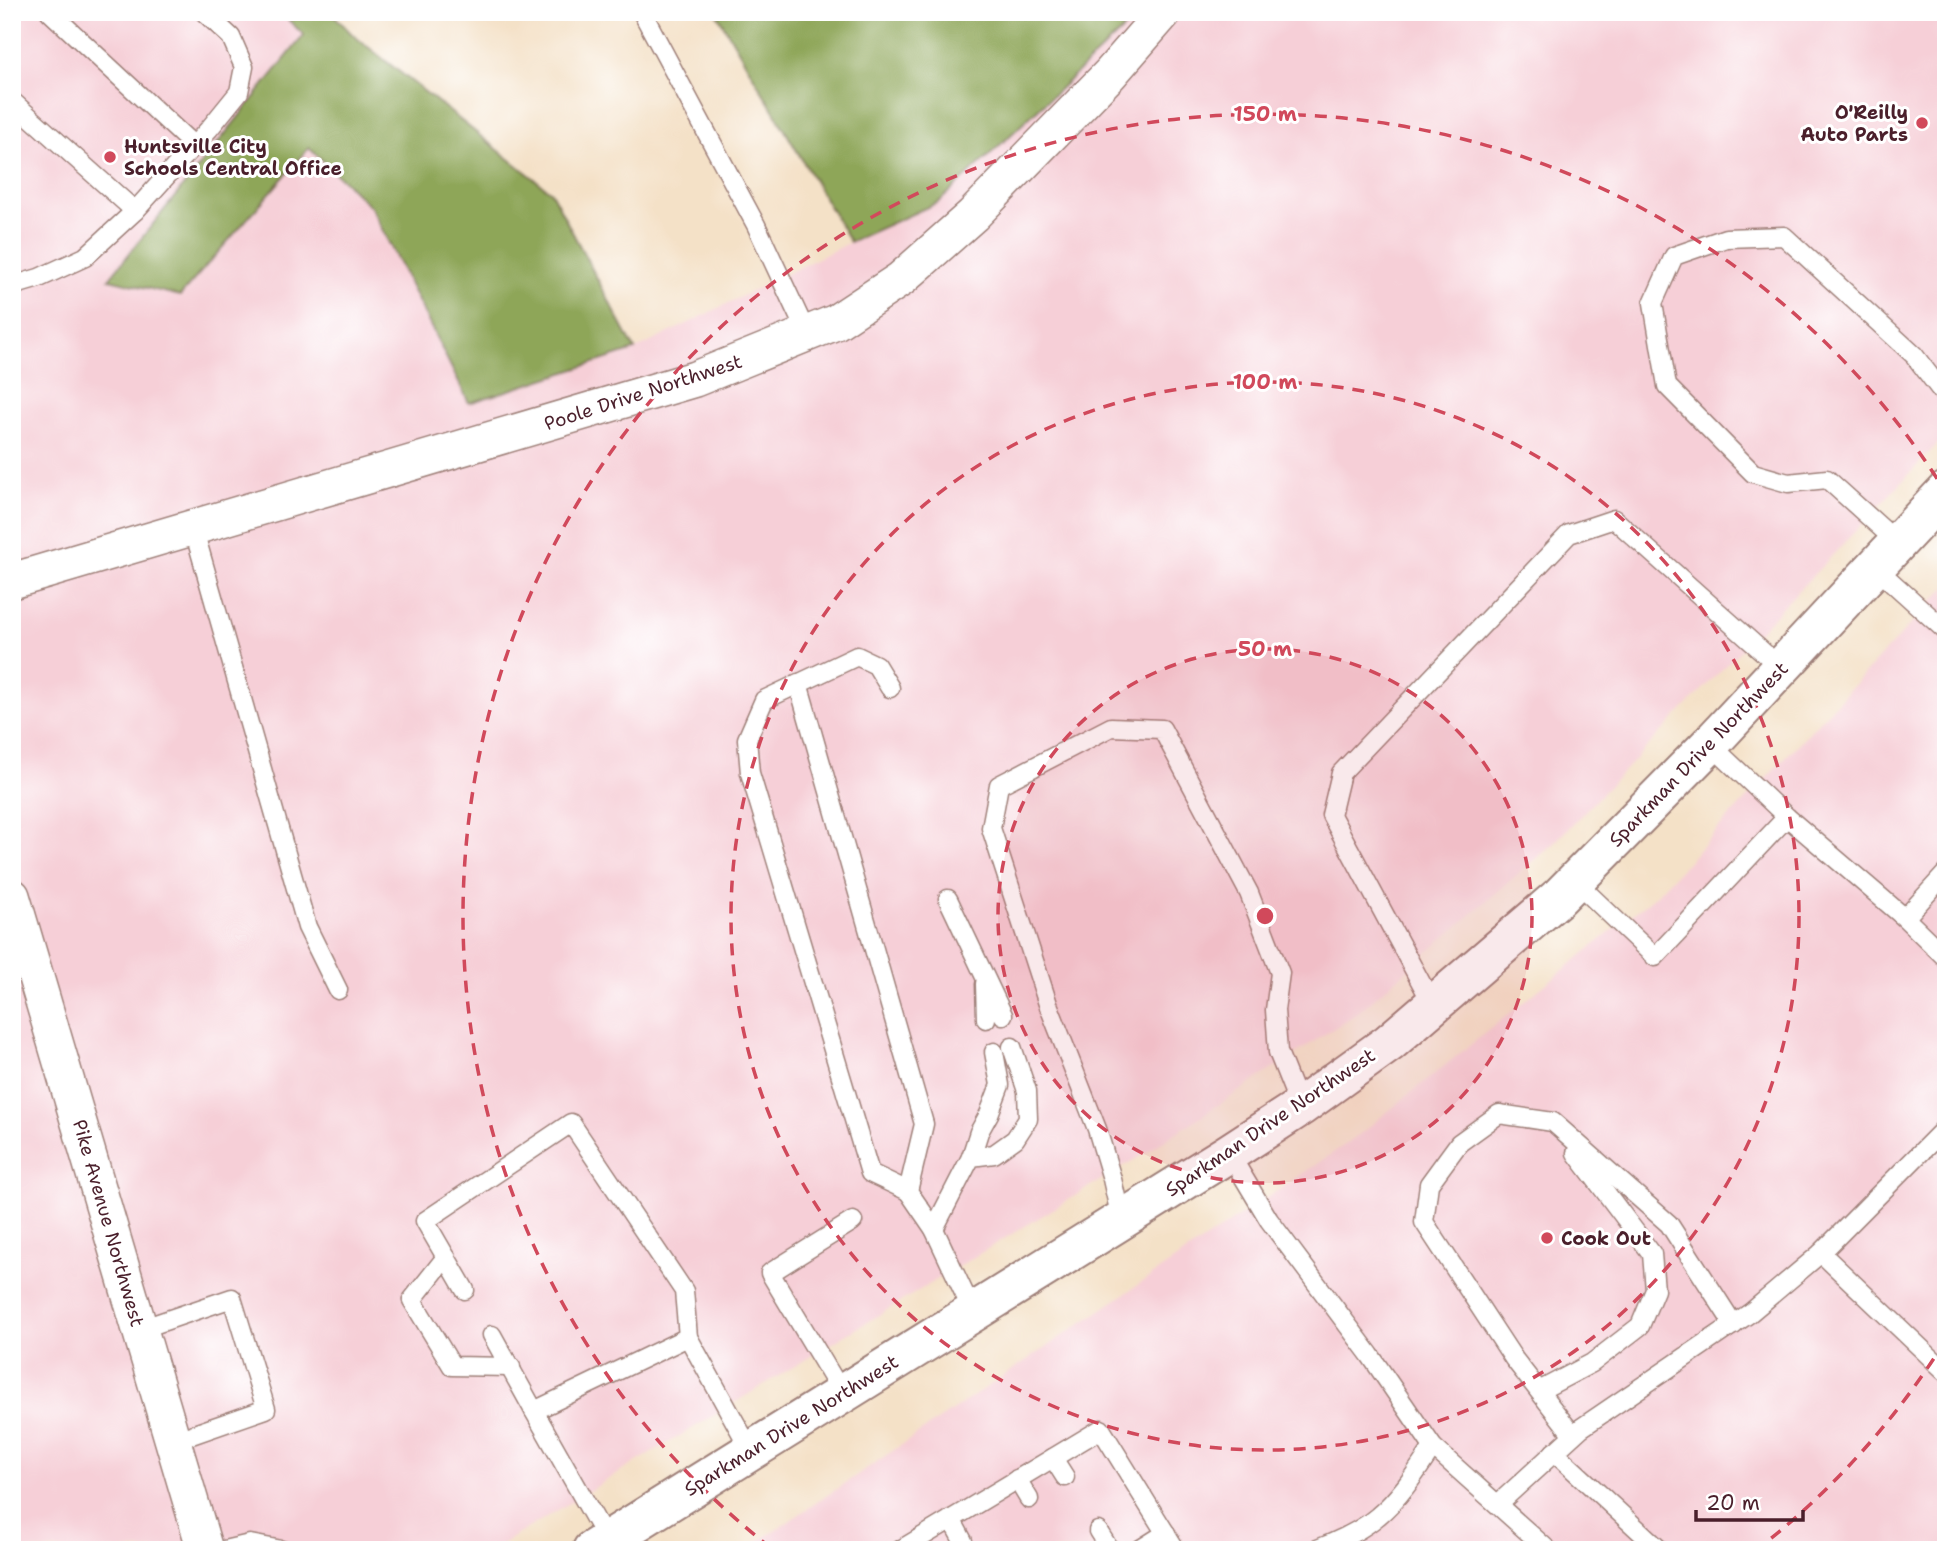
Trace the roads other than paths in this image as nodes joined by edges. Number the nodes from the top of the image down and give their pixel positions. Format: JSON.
{"nodes":[{"id":1,"x":50,"y":12,"type":"edge"},
{"id":2,"x":204,"y":12,"type":"edge"},
{"id":3,"x":642,"y":12,"type":"edge"},
{"id":4,"x":1164,"y":12,"type":"edge"},
{"id":5,"x":12,"y":101,"type":"edge"},
{"id":6,"x":194,"y":146,"type":"junction"},
{"id":7,"x":135,"y":211,"type":"junction"},
{"id":8,"x":12,"y":286,"type":"edge"},
{"id":9,"x":807,"y":334,"type":"junction"},
{"id":10,"x":1946,"y":397,"type":"edge"},
{"id":11,"x":1946,"y":491,"type":"edge"},
{"id":12,"x":193,"y":527,"type":"junction"},
{"id":13,"x":1886,"y":555,"type":"junction"},
{"id":14,"x":12,"y":581,"type":"edge"},
{"id":15,"x":1946,"y":631,"type":"edge"},
{"id":16,"x":1781,"y":668,"type":"junction"},
{"id":17,"x":799,"y":683,"type":"junction"},
{"id":18,"x":890,"y":688,"type":"dead end"},
{"id":19,"x":1710,"y":744,"type":"junction"},
{"id":20,"x":1787,"y":817,"type":"junction"},
{"id":21,"x":1946,"y":873,"type":"edge"},
{"id":22,"x":1575,"y":881,"type":"junction"},
{"id":23,"x":12,"y":896,"type":"edge"},
{"id":24,"x":948,"y":899,"type":"dead end"},
{"id":25,"x":1905,"y":918,"type":"junction"},
{"id":26,"x":1946,"y":958,"type":"edge"},
{"id":27,"x":338,"y":990,"type":"dead end"},
{"id":28,"x":1433,"y":1005,"type":"junction"},
{"id":29,"x":995,"y":1017,"type":"dead end"},
{"id":30,"x":1300,"y":1107,"type":"junction"},
{"id":31,"x":1553,"y":1122,"type":"junction"},
{"id":32,"x":1946,"y":1127,"type":"edge"},
{"id":33,"x":1229,"y":1153,"type":"junction"},
{"id":34,"x":971,"y":1157,"type":"junction"},
{"id":35,"x":908,"y":1191,"type":"junction"},
{"id":36,"x":1121,"y":1219,"type":"junction"},
{"id":37,"x":853,"y":1221,"type":"dead end"},
{"id":38,"x":934,"y":1229,"type":"junction"},
{"id":39,"x":1821,"y":1252,"type":"junction"},
{"id":40,"x":446,"y":1257,"type":"junction"},
{"id":41,"x":466,"y":1290,"type":"dead end"},
{"id":42,"x":973,"y":1311,"type":"junction"},
{"id":43,"x":1734,"y":1325,"type":"junction"},
{"id":44,"x":141,"y":1329,"type":"junction"},
{"id":45,"x":492,"y":1335,"type":"dead end"},
{"id":46,"x":688,"y":1337,"type":"junction"},
{"id":47,"x":511,"y":1367,"type":"junction"},
{"id":48,"x":1946,"y":1372,"type":"edge"},
{"id":49,"x":1539,"y":1391,"type":"junction"},
{"id":50,"x":842,"y":1394,"type":"junction"},
{"id":51,"x":534,"y":1411,"type":"junction"},
{"id":52,"x":1573,"y":1435,"type":"junction"},
{"id":53,"x":174,"y":1441,"type":"junction"},
{"id":54,"x":1433,"y":1447,"type":"junction"},
{"id":55,"x":751,"y":1451,"type":"junction"},
{"id":56,"x":1554,"y":1452,"type":"junction"},
{"id":57,"x":1053,"y":1458,"type":"junction"},
{"id":58,"x":1065,"y":1478,"type":"dead end"},
{"id":59,"x":1017,"y":1479,"type":"junction"},
{"id":60,"x":1029,"y":1499,"type":"dead end"},
{"id":61,"x":1498,"y":1504,"type":"junction"},
{"id":62,"x":951,"y":1519,"type":"junction"},
{"id":63,"x":1098,"y":1531,"type":"dead end"},
{"id":64,"x":1166,"y":1533,"type":"junction"},
{"id":65,"x":963,"y":1541,"type":"dead end"},
{"id":66,"x":924,"y":1544,"type":"edge"},
{"id":67,"x":599,"y":1545,"type":"edge"},
{"id":68,"x":205,"y":1550,"type":"edge"},
{"id":69,"x":224,"y":1550,"type":"edge"},
{"id":70,"x":282,"y":1550,"type":"edge"},
{"id":71,"x":900,"y":1550,"type":"edge"},
{"id":72,"x":1110,"y":1550,"type":"edge"},
{"id":73,"x":1139,"y":1550,"type":"edge"},
{"id":74,"x":1177,"y":1550,"type":"edge"},
{"id":75,"x":1315,"y":1550,"type":"edge"},
{"id":76,"x":1548,"y":1550,"type":"edge"},
{"id":77,"x":1660,"y":1550,"type":"edge"}],
"edges":[{"from":1,"to":6,"type":"lane"},
{"from":2,"to":6,"type":"lane"},
{"from":3,"to":9,"type":"lane"},
{"from":4,"to":9,"type":"street","name":"Poole Drive Northwest"},
{"from":5,"to":7,"type":"lane"},
{"from":6,"to":7,"type":"lane"},
{"from":7,"to":8,"type":"lane"},
{"from":9,"to":12,"type":"street","name":"Poole Drive Northwest"},
{"from":10,"to":13,"type":"lane"},
{"from":11,"to":13,"type":"main road","name":"Sparkman Drive Northwest"},
{"from":12,"to":14,"type":"street","name":"Poole Drive Northwest"},
{"from":12,"to":27,"type":"lane"},
{"from":13,"to":15,"type":"lane"},
{"from":13,"to":16,"type":"main road","name":"Sparkman Drive Northwest"},
{"from":16,"to":19,"type":"main road","name":"Sparkman Drive Northwest"},
{"from":16,"to":28,"type":"lane"},
{"from":17,"to":18,"type":"lane"},
{"from":17,"to":35,"type":"lane"},
{"from":17,"to":35,"type":"lane"},
{"from":19,"to":20,"type":"lane"},
{"from":19,"to":22,"type":"main road","name":"Sparkman Drive Northwest"},
{"from":20,"to":22,"type":"lane"},
{"from":20,"to":25,"type":"lane"},
{"from":21,"to":25,"type":"lane"},
{"from":22,"to":28,"type":"main road","name":"Sparkman Drive Northwest"},
{"from":23,"to":44,"type":"street","name":"Pike Avenue Northwest"},
{"from":24,"to":29,"type":"lane"},
{"from":25,"to":26,"type":"lane"},
{"from":28,"to":30,"type":"main road","name":"Sparkman Drive Northwest"},
{"from":30,"to":33,"type":"main road","name":"Sparkman Drive Northwest"},
{"from":30,"to":36,"type":"lane"},
{"from":31,"to":43,"type":"lane"},
{"from":31,"to":49,"type":"lane"},
{"from":31,"to":49,"type":"lane"},
{"from":32,"to":39,"type":"lane"},
{"from":33,"to":36,"type":"main road","name":"Sparkman Drive Northwest"},
{"from":33,"to":54,"type":"lane"},
{"from":34,"to":34,"type":"lane"},
{"from":34,"to":38,"type":"lane"},
{"from":35,"to":38,"type":"lane"},
{"from":36,"to":42,"type":"main road","name":"Sparkman Drive Northwest"},
{"from":37,"to":50,"type":"lane"},
{"from":38,"to":42,"type":"lane"},
{"from":39,"to":43,"type":"lane"},
{"from":39,"to":48,"type":"lane"},
{"from":40,"to":41,"type":"lane"},
{"from":40,"to":46,"type":"lane"},
{"from":40,"to":47,"type":"lane"},
{"from":42,"to":50,"type":"main road","name":"Sparkman Drive Northwest"},
{"from":43,"to":52,"type":"lane"},
{"from":44,"to":53,"type":"street","name":"Pike Avenue Northwest"},
{"from":44,"to":53,"type":"lane"},
{"from":45,"to":47,"type":"lane"},
{"from":46,"to":51,"type":"lane"},
{"from":46,"to":55,"type":"lane"},
{"from":47,"to":51,"type":"lane"},
{"from":49,"to":52,"type":"lane"},
{"from":50,"to":55,"type":"main road","name":"Sparkman Drive Northwest"},
{"from":51,"to":67,"type":"lane"},
{"from":52,"to":56,"type":"lane"},
{"from":53,"to":68,"type":"street","name":"Pike Avenue Northwest"},
{"from":54,"to":61,"type":"lane"},
{"from":54,"to":75,"type":"lane"},
{"from":55,"to":67,"type":"main road","name":"Sparkman Drive Northwest"},
{"from":56,"to":61,"type":"lane"},
{"from":56,"to":77,"type":"lane"},
{"from":57,"to":58,"type":"lane"},
{"from":57,"to":59,"type":"lane"},
{"from":57,"to":64,"type":"lane"},
{"from":59,"to":60,"type":"lane"},
{"from":59,"to":62,"type":"lane"},
{"from":61,"to":76,"type":"lane"},
{"from":62,"to":65,"type":"lane"},
{"from":62,"to":66,"type":"lane"},
{"from":63,"to":72,"type":"lane"},
{"from":64,"to":73,"type":"lane"},
{"from":64,"to":74,"type":"lane"},
{"from":66,"to":71,"type":"lane"},
{"from":69,"to":70,"type":"lane"}]}
